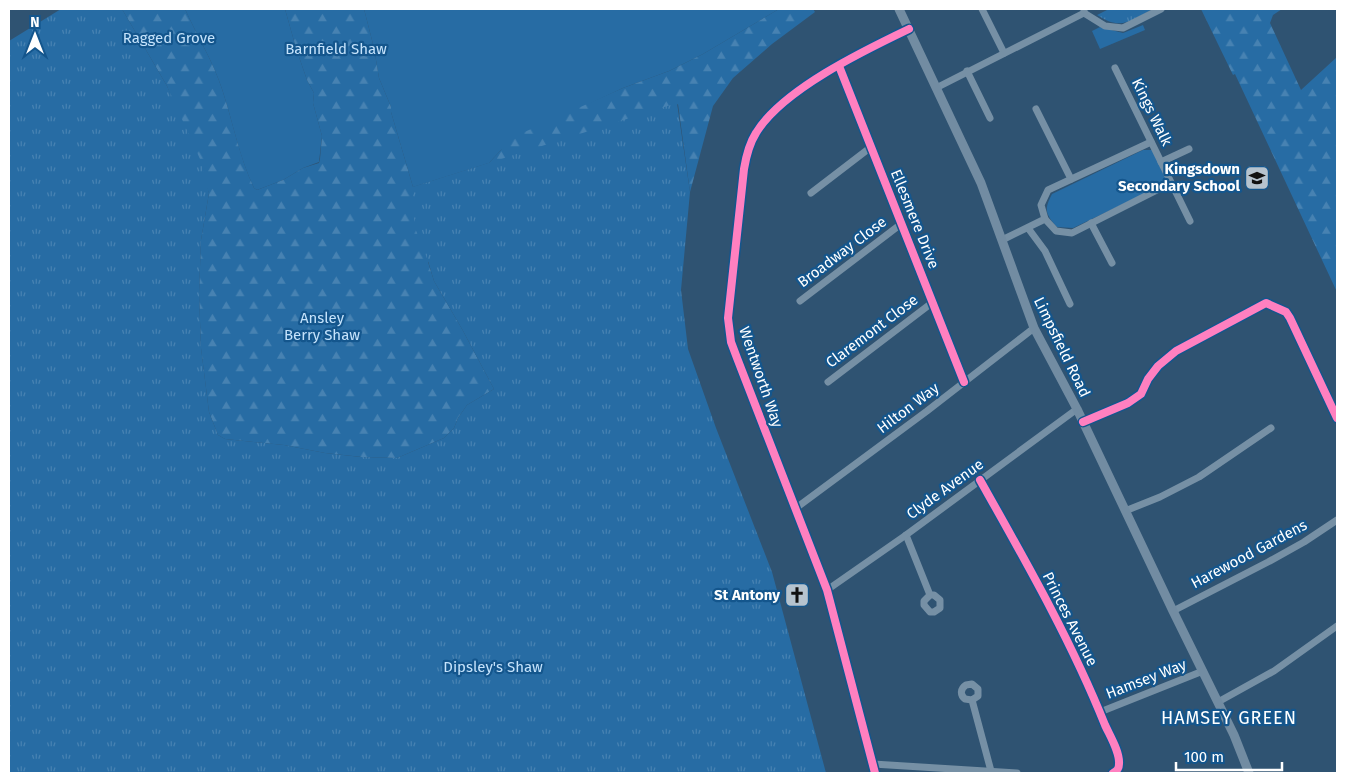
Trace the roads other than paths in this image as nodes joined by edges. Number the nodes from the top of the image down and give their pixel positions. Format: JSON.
{"nodes":[{"id":1,"x":899,"y":9,"type":"edge"},
{"id":2,"x":982,"y":9,"type":"edge"},
{"id":3,"x":1161,"y":9,"type":"edge"},
{"id":4,"x":1084,"y":11,"type":"edge"},
{"id":5,"x":909,"y":29,"type":"junction"},
{"id":6,"x":1004,"y":53,"type":"junction"},
{"id":7,"x":839,"y":66,"type":"junction"},
{"id":8,"x":1115,"y":68,"type":"dead end"},
{"id":9,"x":967,"y":71,"type":"junction"},
{"id":10,"x":936,"y":88,"type":"junction"},
{"id":11,"x":1036,"y":109,"type":"dead end"},
{"id":12,"x":990,"y":118,"type":"dead end"},
{"id":13,"x":1152,"y":142,"type":"junction"},
{"id":14,"x":871,"y":147,"type":"junction"},
{"id":15,"x":1188,"y":149,"type":"dead end"},
{"id":16,"x":1161,"y":162,"type":"junction"},
{"id":17,"x":1071,"y":178,"type":"junction"},
{"id":18,"x":1171,"y":183,"type":"junction"},
{"id":19,"x":811,"y":193,"type":"dead end"},
{"id":20,"x":1045,"y":219,"type":"junction"},
{"id":21,"x":1190,"y":221,"type":"dead end"},
{"id":22,"x":1091,"y":223,"type":"junction"},
{"id":23,"x":901,"y":224,"type":"junction"},
{"id":24,"x":1028,"y":228,"type":"junction"},
{"id":25,"x":1002,"y":240,"type":"junction"},
{"id":26,"x":1112,"y":263,"type":"dead end"},
{"id":27,"x":800,"y":301,"type":"dead end"},
{"id":28,"x":1065,"y":301,"type":"dead end"},
{"id":29,"x":933,"y":302,"type":"junction"},
{"id":30,"x":1034,"y":328,"type":"junction"},
{"id":31,"x":828,"y":382,"type":"dead end"},
{"id":32,"x":964,"y":382,"type":"junction"},
{"id":33,"x":1077,"y":409,"type":"junction"},
{"id":34,"x":1337,"y":418,"type":"edge"},
{"id":35,"x":1083,"y":422,"type":"junction"},
{"id":36,"x":1271,"y":428,"type":"dead end"},
{"id":37,"x":980,"y":480,"type":"junction"},
{"id":38,"x":796,"y":508,"type":"junction"},
{"id":39,"x":1125,"y":511,"type":"junction"},
{"id":40,"x":1337,"y":520,"type":"edge"},
{"id":41,"x":906,"y":535,"type":"junction"},
{"id":42,"x":828,"y":590,"type":"junction"},
{"id":43,"x":930,"y":596,"type":"dead end"},
{"id":44,"x":1173,"y":611,"type":"junction"},
{"id":45,"x":1337,"y":626,"type":"edge"},
{"id":46,"x":1203,"y":671,"type":"junction"},
{"id":47,"x":972,"y":700,"type":"dead end"},
{"id":48,"x":1218,"y":702,"type":"junction"},
{"id":49,"x":1100,"y":712,"type":"junction"},
{"id":50,"x":873,"y":764,"type":"junction"},
{"id":51,"x":990,"y":771,"type":"junction"},
{"id":52,"x":875,"y":773,"type":"edge"},
{"id":53,"x":1017,"y":773,"type":"edge"},
{"id":54,"x":1113,"y":773,"type":"edge"},
{"id":55,"x":1249,"y":773,"type":"edge"}],
"edges":[{"from":1,"to":5,"type":"main road","name":"Limpsfield Road"},
{"from":2,"to":6,"type":"street"},
{"from":3,"to":4,"type":"street"},
{"from":4,"to":6,"type":"street"},
{"from":5,"to":7,"type":"street","name":"Wentworth Way"},
{"from":5,"to":10,"type":"main road","name":"Limpsfield Road"},
{"from":6,"to":9,"type":"street"},
{"from":7,"to":14,"type":"street","name":"Ellesmere Drive"},
{"from":7,"to":38,"type":"street","name":"Wentworth Way"},
{"from":8,"to":13,"type":"street","name":"Kings Walk"},
{"from":9,"to":10,"type":"street"},
{"from":9,"to":12,"type":"street"},
{"from":10,"to":25,"type":"main road","name":"Limpsfield Road"},
{"from":11,"to":17,"type":"street"},
{"from":13,"to":16,"type":"street","name":"Kings Walk"},
{"from":13,"to":17,"type":"street"},
{"from":14,"to":19,"type":"street"},
{"from":14,"to":23,"type":"street","name":"Ellesmere Drive"},
{"from":15,"to":16,"type":"street"},
{"from":16,"to":18,"type":"street","name":"Kings Walk"},
{"from":17,"to":20,"type":"street"},
{"from":18,"to":21,"type":"street","name":"Kings Walk"},
{"from":18,"to":22,"type":"street"},
{"from":20,"to":22,"type":"street"},
{"from":20,"to":24,"type":"street"},
{"from":22,"to":26,"type":"street"},
{"from":23,"to":27,"type":"street","name":"Broadway Close"},
{"from":23,"to":29,"type":"street","name":"Ellesmere Drive"},
{"from":24,"to":25,"type":"street"},
{"from":24,"to":28,"type":"street"},
{"from":25,"to":30,"type":"main road","name":"Limpsfield Road"},
{"from":29,"to":31,"type":"street","name":"Claremont Close"},
{"from":29,"to":32,"type":"street","name":"Ellesmere Drive"},
{"from":30,"to":32,"type":"street","name":"Hilton Way"},
{"from":30,"to":33,"type":"main road","name":"Limpsfield Road"},
{"from":32,"to":38,"type":"street","name":"Hilton Way"},
{"from":33,"to":35,"type":"main road","name":"Limpsfield Road"},
{"from":33,"to":37,"type":"street","name":"Clyde Avenue"},
{"from":34,"to":35,"type":"street"},
{"from":35,"to":39,"type":"main road","name":"Limpsfield Road"},
{"from":36,"to":39,"type":"street"},
{"from":37,"to":41,"type":"street","name":"Clyde Avenue"},
{"from":37,"to":49,"type":"street","name":"Princes Avenue"},
{"from":38,"to":42,"type":"street","name":"Wentworth Way"},
{"from":39,"to":44,"type":"main road","name":"Limpsfield Road"},
{"from":40,"to":44,"type":"street","name":"Harewood Gardens"},
{"from":41,"to":42,"type":"street","name":"Clyde Avenue"},
{"from":41,"to":43,"type":"street"},
{"from":42,"to":50,"type":"street","name":"Wentworth Way"},
{"from":44,"to":46,"type":"main road","name":"Limpsfield Road"},
{"from":45,"to":48,"type":"street"},
{"from":46,"to":48,"type":"main road","name":"Limpsfield Road"},
{"from":46,"to":49,"type":"street","name":"Hamsey Way"},
{"from":47,"to":51,"type":"street"},
{"from":48,"to":55,"type":"main road","name":"Limpsfield Road"},
{"from":49,"to":54,"type":"street","name":"Princes Avenue"},
{"from":50,"to":51,"type":"street"},
{"from":50,"to":52,"type":"street","name":"Wentworth Way"},
{"from":51,"to":53,"type":"street"}]}
